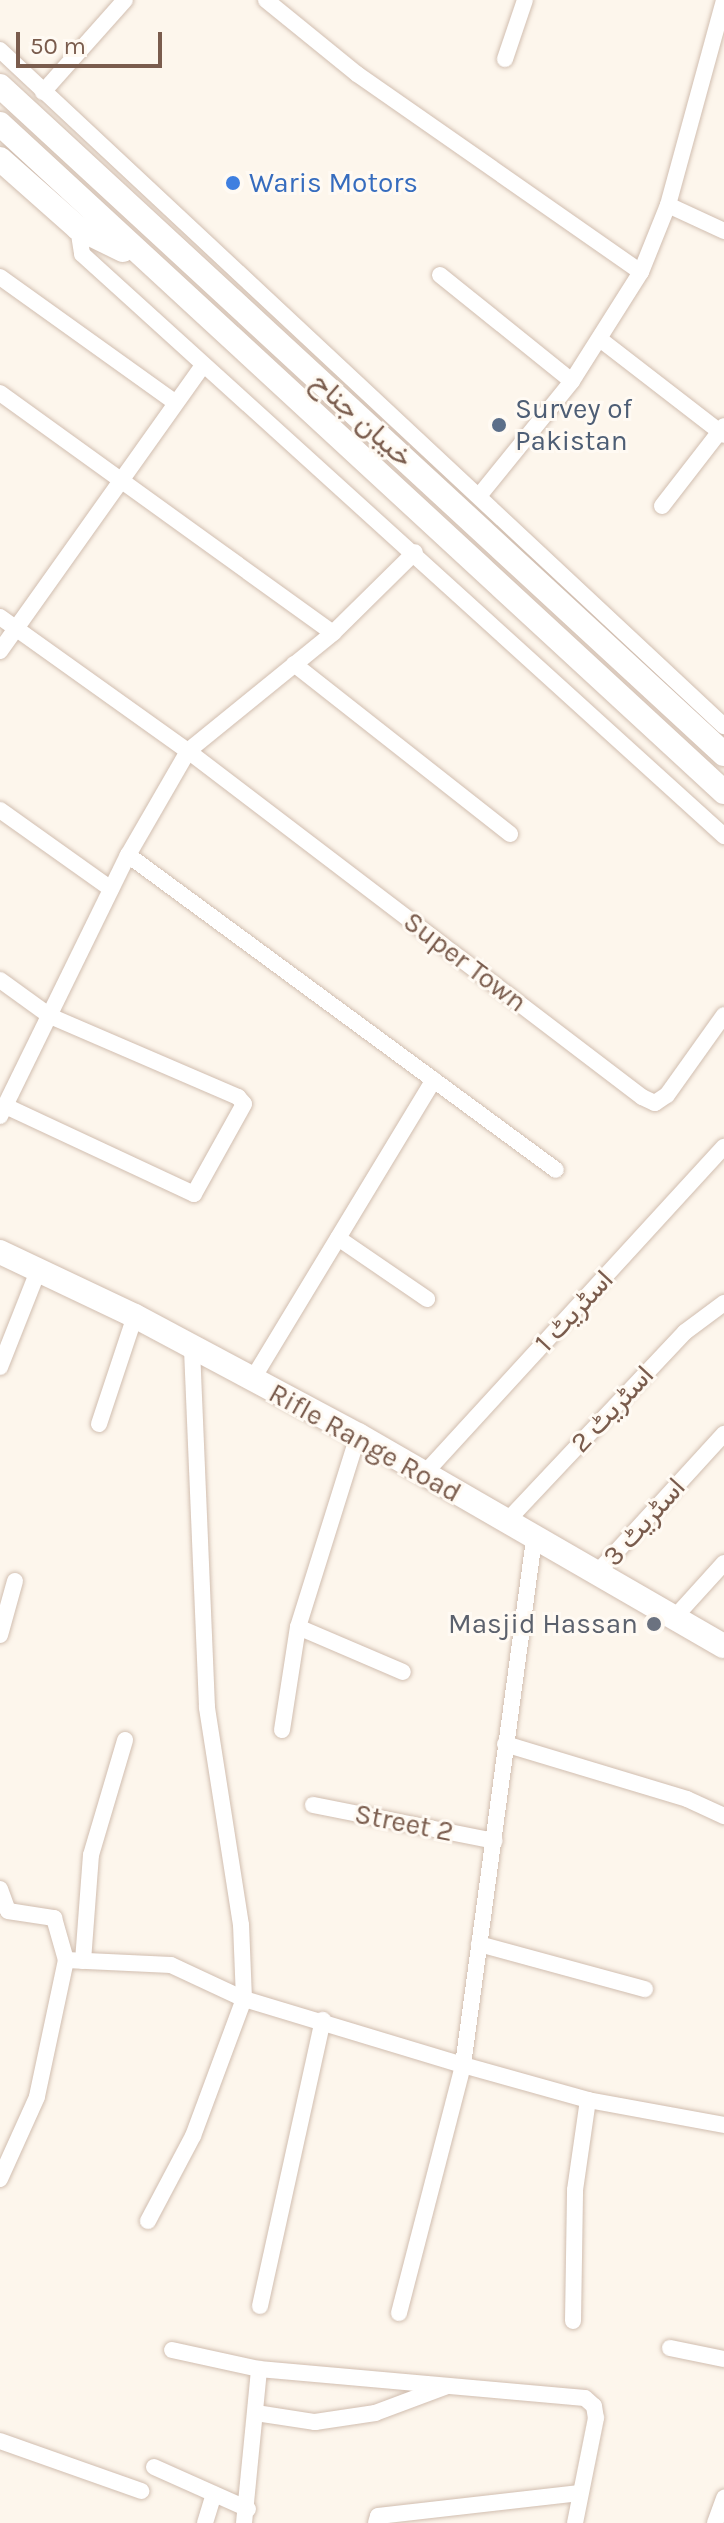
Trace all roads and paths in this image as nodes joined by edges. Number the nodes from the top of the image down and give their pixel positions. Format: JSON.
{"nodes":[{"id":1,"x":125,"y":0,"type":"edge"},
{"id":2,"x":266,"y":0,"type":"edge"},
{"id":3,"x":525,"y":0,"type":"edge"},
{"id":4,"x":724,"y":0,"type":"edge"},
{"id":5,"x":0,"y":50,"type":"edge"},
{"id":6,"x":505,"y":59,"type":"dead end"},
{"id":7,"x":716,"y":66,"type":"edge"},
{"id":8,"x":0,"y":86,"type":"edge"},
{"id":9,"x":43,"y":92,"type":"junction"},
{"id":10,"x":0,"y":124,"type":"edge"},
{"id":11,"x":0,"y":159,"type":"edge"},
{"id":12,"x":668,"y":205,"type":"junction"},
{"id":13,"x":78,"y":228,"type":"junction"},
{"id":14,"x":724,"y":231,"type":"edge"},
{"id":15,"x":140,"y":258,"type":"junction"},
{"id":16,"x":641,"y":272,"type":"junction"},
{"id":17,"x":440,"y":275,"type":"dead end"},
{"id":18,"x":0,"y":277,"type":"edge"},
{"id":19,"x":601,"y":340,"type":"junction"},
{"id":20,"x":203,"y":365,"type":"junction"},
{"id":21,"x":572,"y":381,"type":"junction"},
{"id":22,"x":0,"y":393,"type":"edge"},
{"id":23,"x":173,"y":401,"type":"junction"},
{"id":24,"x":723,"y":431,"type":"edge"},
{"id":25,"x":119,"y":478,"type":"junction"},
{"id":26,"x":479,"y":496,"type":"junction"},
{"id":27,"x":662,"y":506,"type":"dead end"},
{"id":28,"x":415,"y":552,"type":"junction"},
{"id":29,"x":0,"y":617,"type":"edge"},
{"id":30,"x":16,"y":628,"type":"junction"},
{"id":31,"x":333,"y":633,"type":"junction"},
{"id":32,"x":0,"y":651,"type":"edge"},
{"id":33,"x":294,"y":664,"type":"junction"},
{"id":34,"x":724,"y":726,"type":"edge"},
{"id":35,"x":188,"y":751,"type":"junction"},
{"id":36,"x":724,"y":754,"type":"edge"},
{"id":37,"x":724,"y":792,"type":"edge"},
{"id":38,"x":0,"y":810,"type":"edge"},
{"id":39,"x":510,"y":834,"type":"dead end"},
{"id":40,"x":724,"y":836,"type":"edge"},
{"id":41,"x":128,"y":855,"type":"junction"},
{"id":42,"x":111,"y":889,"type":"junction"},
{"id":43,"x":0,"y":980,"type":"edge"},
{"id":44,"x":724,"y":1015,"type":"edge"},
{"id":45,"x":50,"y":1016,"type":"junction"},
{"id":46,"x":434,"y":1080,"type":"junction"},
{"id":47,"x":3,"y":1111,"type":"edge"},
{"id":48,"x":724,"y":1147,"type":"edge"},
{"id":49,"x":556,"y":1170,"type":"dead end"},
{"id":50,"x":338,"y":1238,"type":"junction"},
{"id":51,"x":0,"y":1252,"type":"edge"},
{"id":52,"x":38,"y":1271,"type":"junction"},
{"id":53,"x":427,"y":1299,"type":"dead end"},
{"id":54,"x":724,"y":1303,"type":"edge"},
{"id":55,"x":135,"y":1316,"type":"junction"},
{"id":56,"x":192,"y":1347,"type":"junction"},
{"id":57,"x":0,"y":1367,"type":"edge"},
{"id":58,"x":252,"y":1380,"type":"junction"},
{"id":59,"x":99,"y":1424,"type":"dead end"},
{"id":60,"x":724,"y":1434,"type":"edge"},
{"id":61,"x":358,"y":1435,"type":"junction"},
{"id":62,"x":424,"y":1474,"type":"junction"},
{"id":63,"x":506,"y":1522,"type":"junction"},
{"id":64,"x":534,"y":1539,"type":"junction"},
{"id":65,"x":724,"y":1563,"type":"edge"},
{"id":66,"x":596,"y":1574,"type":"junction"},
{"id":67,"x":15,"y":1581,"type":"dead end"},
{"id":68,"x":675,"y":1617,"type":"junction"},
{"id":69,"x":298,"y":1627,"type":"junction"},
{"id":70,"x":0,"y":1635,"type":"edge"},
{"id":71,"x":724,"y":1646,"type":"edge"},
{"id":72,"x":403,"y":1672,"type":"dead end"},
{"id":73,"x":282,"y":1730,"type":"dead end"},
{"id":74,"x":125,"y":1740,"type":"dead end"},
{"id":75,"x":505,"y":1744,"type":"junction"},
{"id":76,"x":313,"y":1805,"type":"dead end"},
{"id":77,"x":724,"y":1816,"type":"edge"},
{"id":78,"x":494,"y":1841,"type":"junction"},
{"id":79,"x":0,"y":1889,"type":"edge"},
{"id":80,"x":479,"y":1944,"type":"junction"},
{"id":81,"x":74,"y":1961,"type":"junction"},
{"id":82,"x":645,"y":1989,"type":"dead end"},
{"id":83,"x":244,"y":1999,"type":"junction"},
{"id":84,"x":323,"y":2020,"type":"junction"},
{"id":85,"x":463,"y":2065,"type":"junction"},
{"id":86,"x":588,"y":2100,"type":"junction"},
{"id":87,"x":724,"y":2125,"type":"edge"},
{"id":88,"x":0,"y":2179,"type":"edge"},
{"id":89,"x":148,"y":2221,"type":"dead end"},
{"id":90,"x":260,"y":2306,"type":"dead end"},
{"id":91,"x":399,"y":2313,"type":"dead end"},
{"id":92,"x":573,"y":2321,"type":"dead end"},
{"id":93,"x":670,"y":2348,"type":"dead end"},
{"id":94,"x":172,"y":2350,"type":"dead end"},
{"id":95,"x":724,"y":2359,"type":"edge"},
{"id":96,"x":259,"y":2369,"type":"junction"},
{"id":97,"x":452,"y":2384,"type":"junction"},
{"id":98,"x":256,"y":2413,"type":"junction"},
{"id":99,"x":0,"y":2441,"type":"edge"},
{"id":100,"x":154,"y":2467,"type":"dead end"},
{"id":101,"x":141,"y":2491,"type":"dead end"},
{"id":102,"x":580,"y":2493,"type":"junction"},
{"id":103,"x":214,"y":2494,"type":"junction"},
{"id":104,"x":724,"y":2498,"type":"edge"},
{"id":105,"x":246,"y":2516,"type":"edge"},
{"id":106,"x":377,"y":2519,"type":"edge"},
{"id":107,"x":205,"y":2523,"type":"edge"},
{"id":108,"x":411,"y":2523,"type":"edge"},
{"id":109,"x":575,"y":2523,"type":"edge"},
{"id":110,"x":715,"y":2523,"type":"edge"}],
"edges":[{"from":1,"to":9,"type":"street"},
{"from":2,"to":16,"type":"street"},
{"from":3,"to":6,"type":"street"},
{"from":4,"to":7,"type":"street"},
{"from":5,"to":9,"type":"street"},
{"from":7,"to":12,"type":"street"},
{"from":8,"to":36,"type":"main road","name":"خیبان جناح"},
{"from":9,"to":26,"type":"street"},
{"from":10,"to":15,"type":"main road","name":"خیبان جناح"},
{"from":11,"to":13,"type":"main road"},
{"from":12,"to":14,"type":"street"},
{"from":12,"to":16,"type":"street"},
{"from":13,"to":15,"type":"main road"},
{"from":13,"to":20,"type":"street"},
{"from":15,"to":37,"type":"main road","name":"خیبان جناح"},
{"from":16,"to":19,"type":"street"},
{"from":17,"to":21,"type":"street"},
{"from":18,"to":23,"type":"street"},
{"from":19,"to":21,"type":"street"},
{"from":19,"to":24,"type":"street"},
{"from":20,"to":23,"type":"street"},
{"from":20,"to":28,"type":"street"},
{"from":21,"to":26,"type":"street"},
{"from":22,"to":25,"type":"street"},
{"from":23,"to":25,"type":"street"},
{"from":24,"to":27,"type":"street"},
{"from":25,"to":30,"type":"street"},
{"from":25,"to":31,"type":"street"},
{"from":26,"to":34,"type":"street"},
{"from":28,"to":31,"type":"street"},
{"from":28,"to":40,"type":"street"},
{"from":29,"to":30,"type":"street"},
{"from":30,"to":32,"type":"street"},
{"from":30,"to":35,"type":"street"},
{"from":31,"to":33,"type":"street"},
{"from":33,"to":35,"type":"street"},
{"from":33,"to":39,"type":"street"},
{"from":35,"to":41,"type":"street"},
{"from":35,"to":44,"type":"street","name":"Super Town"},
{"from":38,"to":42,"type":"street"},
{"from":41,"to":42,"type":"street"},
{"from":41,"to":46,"type":"street"},
{"from":42,"to":45,"type":"street"},
{"from":43,"to":45,"type":"street"},
{"from":45,"to":47,"type":"street"},
{"from":45,"to":47,"type":"street"},
{"from":46,"to":49,"type":"street"},
{"from":46,"to":50,"type":"street"},
{"from":48,"to":62,"type":"street","name":"اسٹریٹ 1"},
{"from":50,"to":53,"type":"street"},
{"from":50,"to":58,"type":"street"},
{"from":51,"to":52,"type":"main road","name":"Rifle Range Road"},
{"from":52,"to":55,"type":"main road","name":"Rifle Range Road"},
{"from":52,"to":57,"type":"street"},
{"from":54,"to":63,"type":"street","name":"اسٹریٹ 2"},
{"from":55,"to":56,"type":"main road","name":"Rifle Range Road"},
{"from":55,"to":59,"type":"street"},
{"from":56,"to":58,"type":"main road","name":"Rifle Range Road"},
{"from":56,"to":83,"type":"street"},
{"from":58,"to":61,"type":"main road","name":"Rifle Range Road"},
{"from":60,"to":66,"type":"street","name":"اسٹریٹ 3"},
{"from":61,"to":62,"type":"main road","name":"Rifle Range Road"},
{"from":61,"to":69,"type":"street"},
{"from":62,"to":63,"type":"main road","name":"Rifle Range Road"},
{"from":63,"to":64,"type":"main road","name":"Rifle Range Road"},
{"from":64,"to":66,"type":"main road","name":"Rifle Range Road"},
{"from":64,"to":75,"type":"street"},
{"from":65,"to":68,"type":"street"},
{"from":66,"to":68,"type":"main road","name":"Rifle Range Road"},
{"from":67,"to":70,"type":"street"},
{"from":68,"to":71,"type":"main road","name":"Rifle Range Road"},
{"from":69,"to":72,"type":"street"},
{"from":69,"to":73,"type":"street"},
{"from":74,"to":81,"type":"street"},
{"from":75,"to":77,"type":"street"},
{"from":75,"to":78,"type":"street"},
{"from":76,"to":78,"type":"street","name":"Street 2"},
{"from":78,"to":80,"type":"street"},
{"from":79,"to":81,"type":"street"},
{"from":80,"to":82,"type":"street"},
{"from":80,"to":85,"type":"street"},
{"from":81,"to":83,"type":"street"},
{"from":81,"to":88,"type":"street"},
{"from":83,"to":84,"type":"street"},
{"from":83,"to":89,"type":"street"},
{"from":84,"to":85,"type":"street"},
{"from":84,"to":90,"type":"street"},
{"from":85,"to":86,"type":"street"},
{"from":85,"to":91,"type":"street"},
{"from":86,"to":87,"type":"street"},
{"from":86,"to":92,"type":"street"},
{"from":93,"to":95,"type":"street"},
{"from":94,"to":96,"type":"street"},
{"from":96,"to":97,"type":"street"},
{"from":96,"to":98,"type":"street"},
{"from":97,"to":98,"type":"street"},
{"from":97,"to":102,"type":"street"},
{"from":98,"to":105,"type":"street"},
{"from":99,"to":101,"type":"street"},
{"from":100,"to":103,"type":"street"},
{"from":102,"to":106,"type":"street"},
{"from":102,"to":109,"type":"street"},
{"from":103,"to":105,"type":"street"},
{"from":103,"to":107,"type":"street"},
{"from":104,"to":110,"type":"street"},
{"from":106,"to":108,"type":"street"}]}
